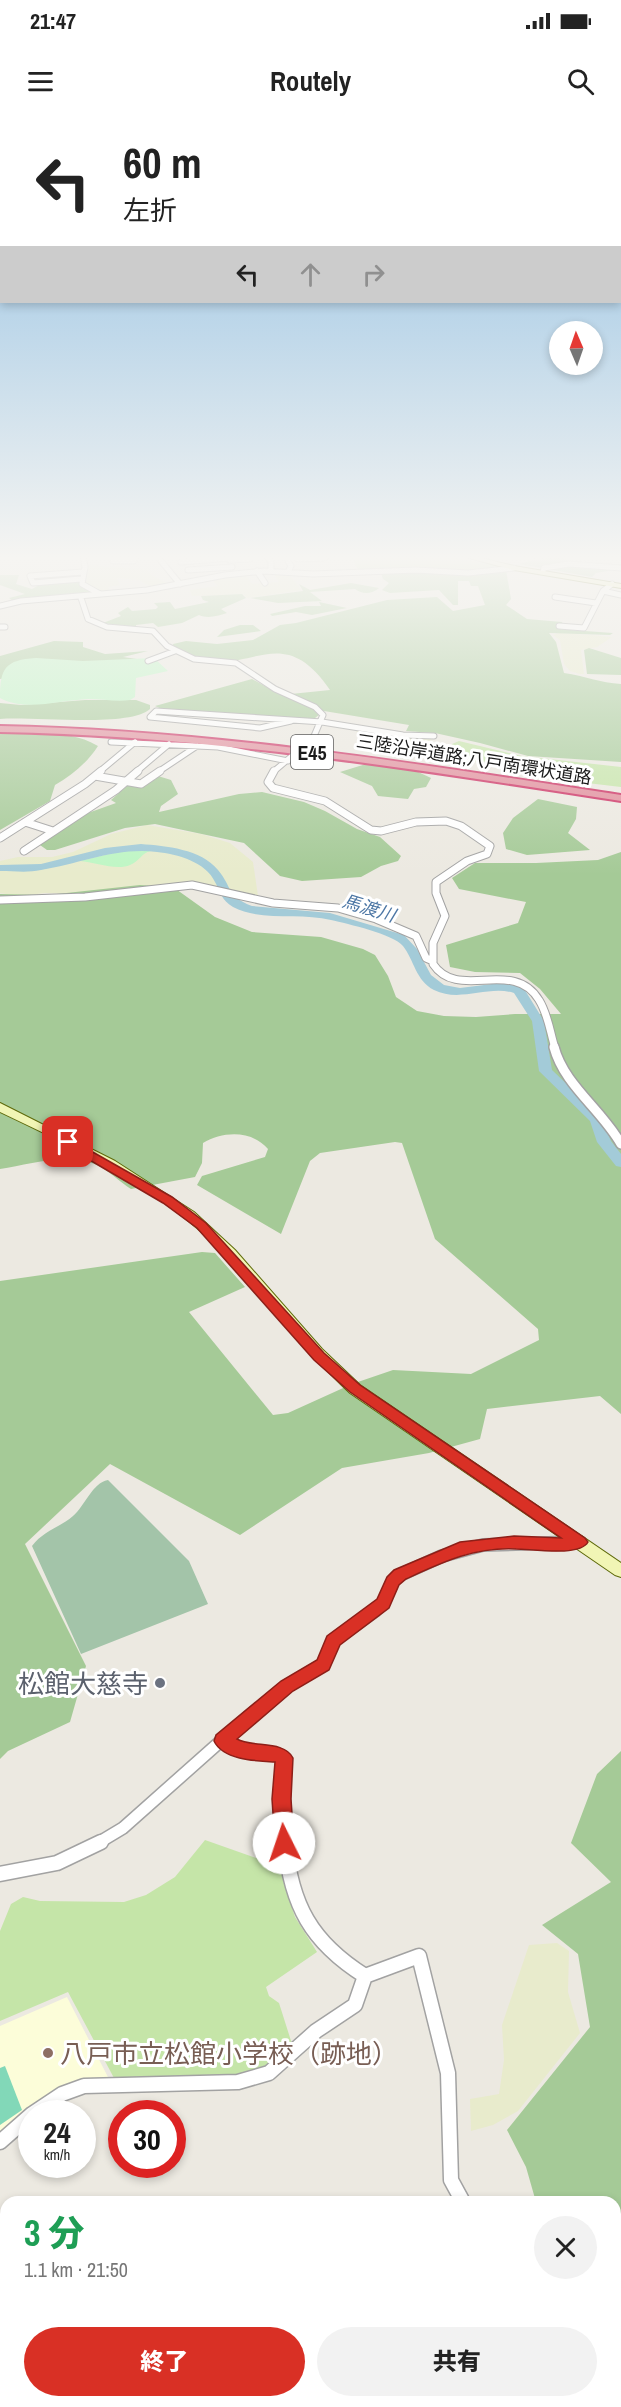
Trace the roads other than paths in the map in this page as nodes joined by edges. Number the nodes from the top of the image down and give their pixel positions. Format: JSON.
{"nodes":[{"id":1,"x":206,"y":662,"type":"edge"},
{"id":2,"x":291,"y":721,"type":"junction"},
{"id":3,"x":322,"y":722,"type":"junction"},
{"id":4,"x":0,"y":729,"type":"edge"},
{"id":5,"x":434,"y":736,"type":"dead end"},
{"id":6,"x":111,"y":742,"type":"dead end"},
{"id":7,"x":135,"y":742,"type":"junction"},
{"id":8,"x":169,"y":744,"type":"junction"},
{"id":9,"x":197,"y":746,"type":"junction"},
{"id":10,"x":290,"y":759,"type":"junction"},
{"id":11,"x":95,"y":776,"type":"junction"},
{"id":12,"x":126,"y":782,"type":"junction"},
{"id":13,"x":621,"y":798,"type":"edge"},
{"id":14,"x":25,"y":822,"type":"junction"},
{"id":15,"x":53,"y":831,"type":"junction"},
{"id":16,"x":0,"y":838,"type":"edge"},
{"id":17,"x":24,"y":851,"type":"dead end"},
{"id":18,"x":0,"y":900,"type":"edge"},
{"id":19,"x":433,"y":961,"type":"junction"},
{"id":20,"x":0,"y":1107,"type":"edge"},
{"id":21,"x":621,"y":1144,"type":"edge"},
{"id":22,"x":580,"y":1542,"type":"junction"},
{"id":23,"x":621,"y":1571,"type":"edge"},
{"id":24,"x":223,"y":1741,"type":"junction"},
{"id":25,"x":0,"y":1874,"type":"edge"},
{"id":26,"x":365,"y":1976,"type":"junction"},
{"id":27,"x":53,"y":2100,"type":"edge"},
{"id":28,"x":18,"y":2126,"type":"edge"},
{"id":29,"x":0,"y":2142,"type":"edge"},
{"id":30,"x":460,"y":2196,"type":"edge"}],
"edges":[{"from":1,"to":3,"type":"street"},
{"from":2,"to":2,"type":"street"},
{"from":2,"to":3,"type":"street"},
{"from":3,"to":5,"type":"street"},
{"from":3,"to":10,"type":"street","bridge":true},
{"from":4,"to":13,"type":"highway","name":"三陸沿岸道路;八戸南環状道路","number":"E45"},
{"from":6,"to":7,"type":"street"},
{"from":7,"to":8,"type":"street"},
{"from":7,"to":11,"type":"street"},
{"from":8,"to":9,"type":"street"},
{"from":8,"to":12,"type":"street"},
{"from":9,"to":10,"type":"street"},
{"from":9,"to":12,"type":"street"},
{"from":10,"to":19,"type":"street"},
{"from":11,"to":12,"type":"street"},
{"from":11,"to":14,"type":"street"},
{"from":12,"to":15,"type":"street"},
{"from":14,"to":15,"type":"street"},
{"from":14,"to":16,"type":"street"},
{"from":15,"to":17,"type":"street"},
{"from":18,"to":19,"type":"street"},
{"from":19,"to":21,"type":"street"},
{"from":20,"to":22,"type":"street"},
{"from":22,"to":23,"type":"street"},
{"from":22,"to":24,"type":"street"},
{"from":24,"to":25,"type":"street"},
{"from":24,"to":26,"type":"street"},
{"from":26,"to":27,"type":"street"},
{"from":26,"to":30,"type":"street"},
{"from":28,"to":29,"type":"street"}]}
